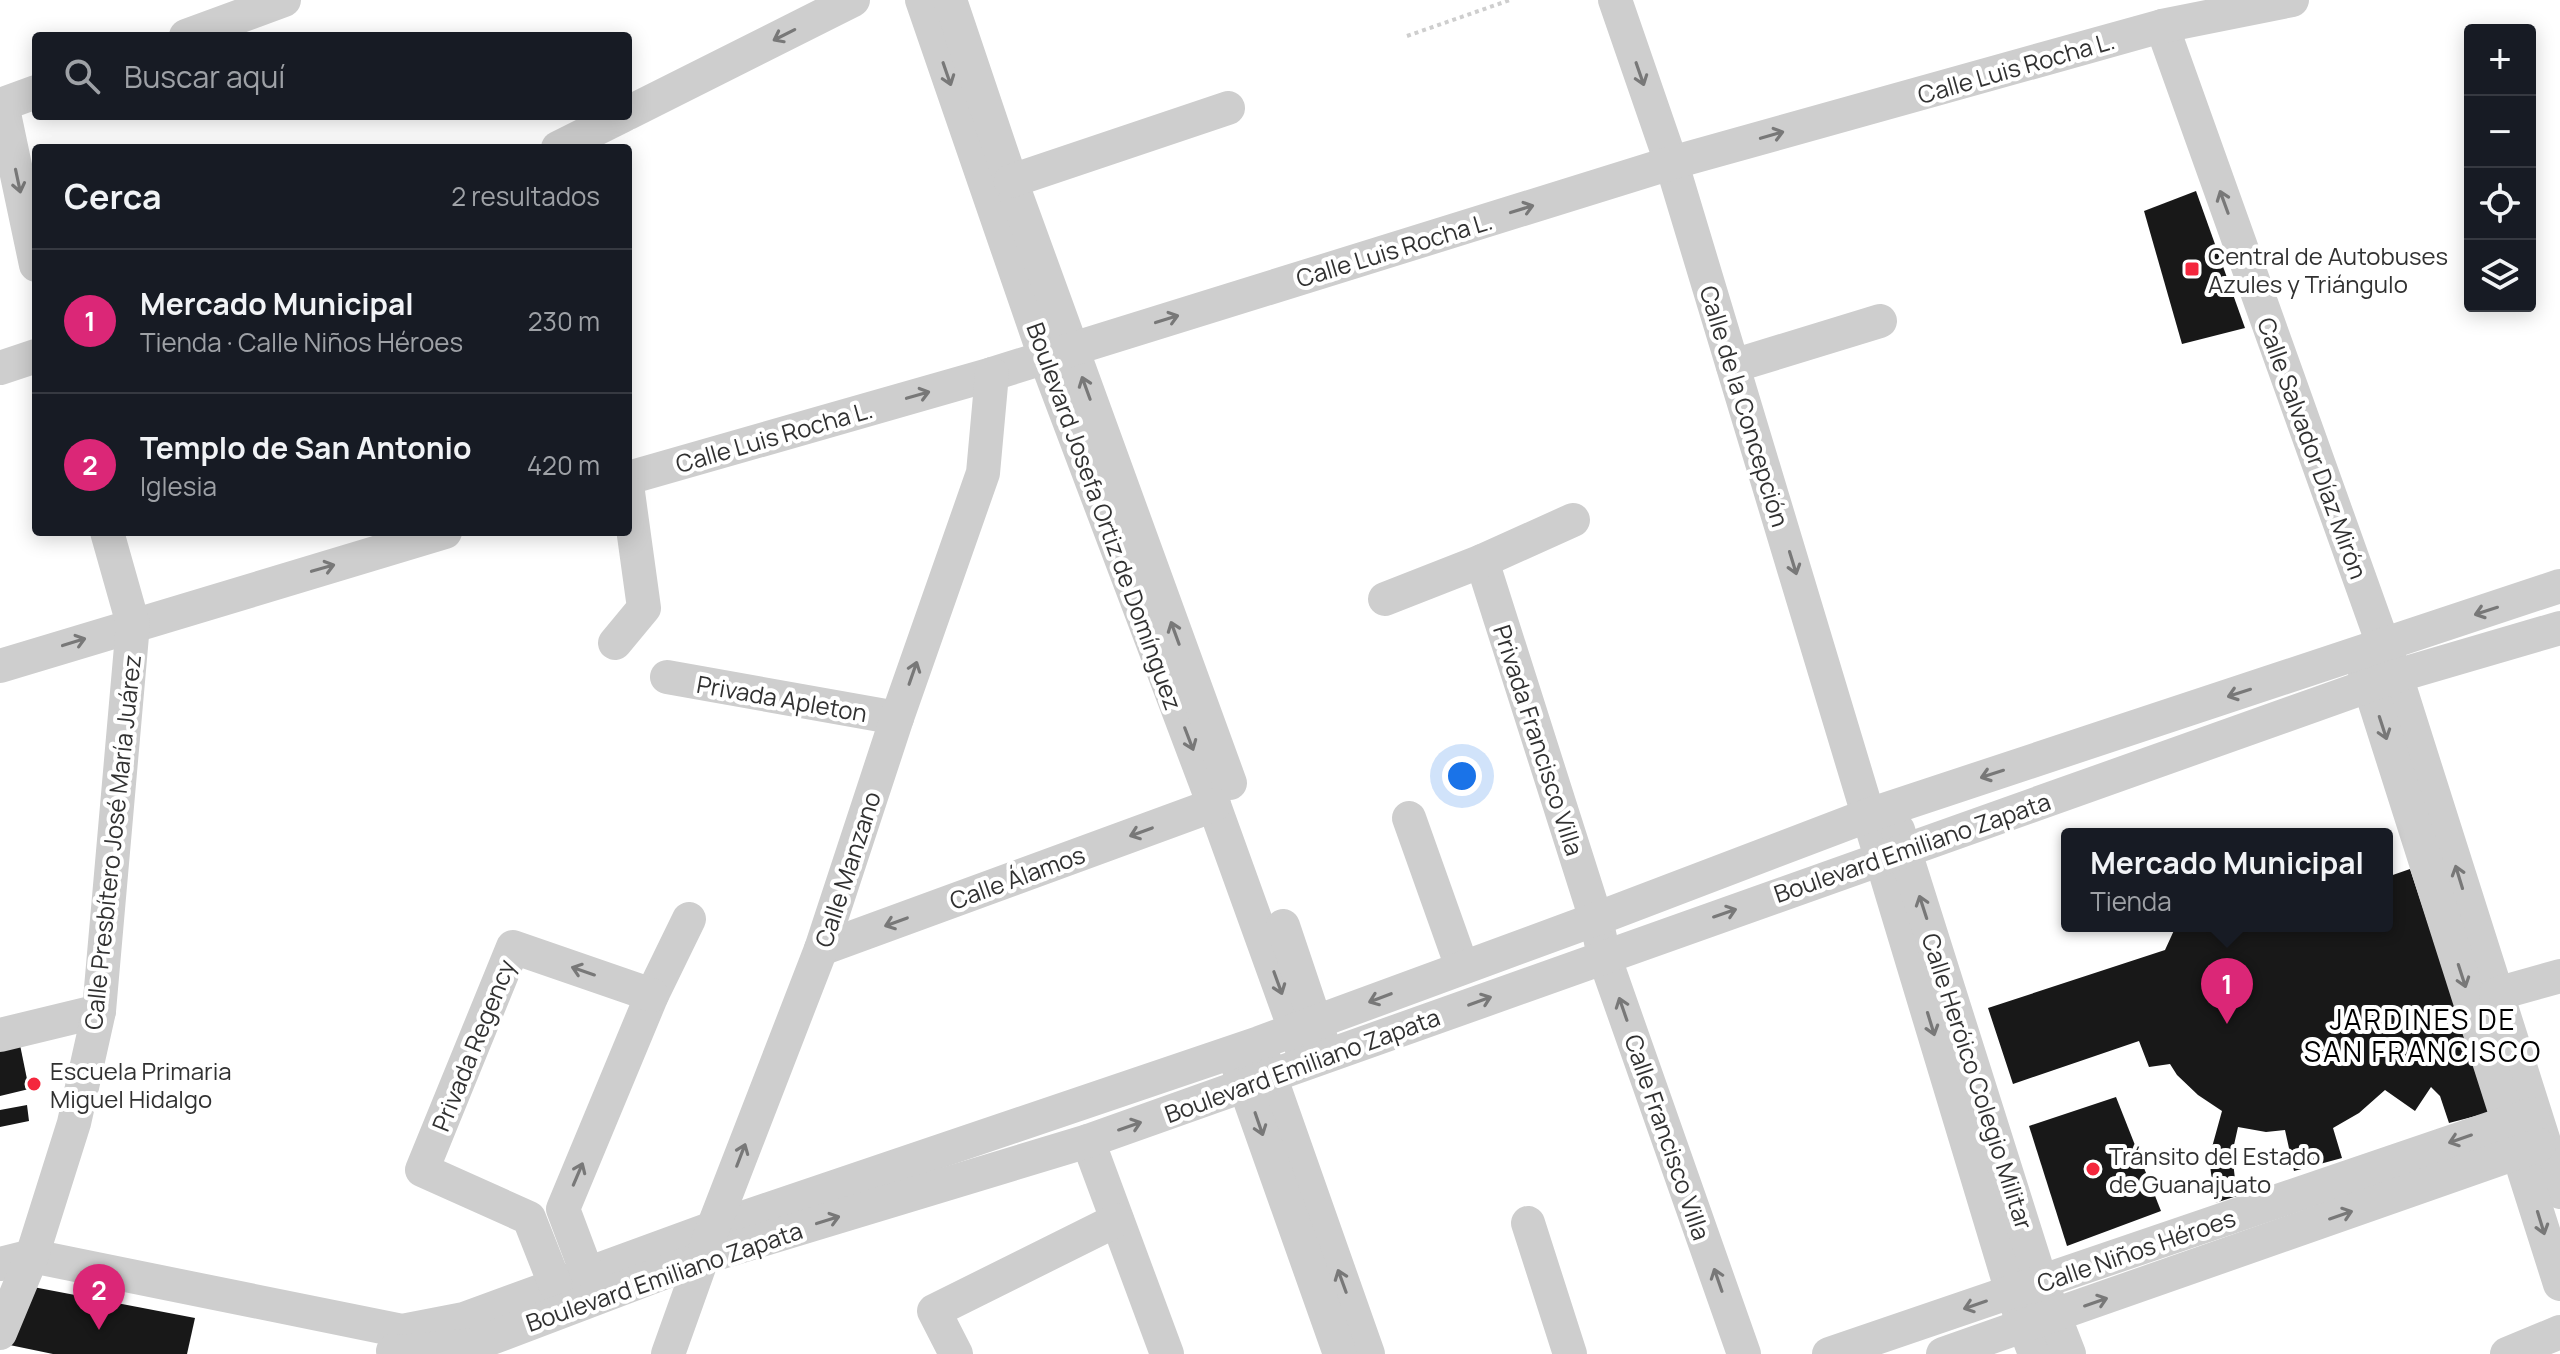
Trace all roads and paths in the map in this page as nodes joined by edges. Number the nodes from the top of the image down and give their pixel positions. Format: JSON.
{"nodes":[{"id":1,"x":284,"y":0,"type":"edge"},
{"id":2,"x":853,"y":0,"type":"edge"},
{"id":3,"x":922,"y":0,"type":"edge"},
{"id":4,"x":950,"y":0,"type":"edge"},
{"id":5,"x":1510,"y":0,"type":"edge"},
{"id":6,"x":1615,"y":0,"type":"edge"},
{"id":7,"x":2292,"y":0,"type":"edge"},
{"id":8,"x":2162,"y":26,"type":"junction"},
{"id":9,"x":197,"y":32,"type":"edge"},
{"id":10,"x":1407,"y":36,"type":"dead end"},
{"id":11,"x":32,"y":93,"type":"edge"},
{"id":12,"x":1,"y":105,"type":"edge"},
{"id":13,"x":1228,"y":108,"type":"dead end"},
{"id":14,"x":632,"y":111,"type":"edge"},
{"id":15,"x":614,"y":120,"type":"edge"},
{"id":16,"x":566,"y":144,"type":"edge"},
{"id":17,"x":1671,"y":163,"type":"junction"},
{"id":18,"x":1011,"y":181,"type":"junction"},
{"id":19,"x":32,"y":247,"type":"edge"},
{"id":20,"x":1880,"y":321,"type":"dead end"},
{"id":21,"x":1058,"y":353,"type":"junction"},
{"id":22,"x":32,"y":357,"type":"edge"},
{"id":23,"x":1733,"y":366,"type":"junction"},
{"id":24,"x":0,"y":368,"type":"edge"},
{"id":25,"x":992,"y":374,"type":"junction"},
{"id":26,"x":632,"y":477,"type":"edge"},
{"id":27,"x":1573,"y":520,"type":"dead end"},
{"id":28,"x":632,"y":521,"type":"edge"},
{"id":29,"x":108,"y":536,"type":"edge"},
{"id":30,"x":431,"y":536,"type":"edge"},
{"id":31,"x":1482,"y":561,"type":"junction"},
{"id":32,"x":2560,"y":586,"type":"edge"},
{"id":33,"x":1385,"y":599,"type":"dead end"},
{"id":34,"x":133,"y":624,"type":"junction"},
{"id":35,"x":2560,"y":628,"type":"edge"},
{"id":36,"x":615,"y":643,"type":"dead end"},
{"id":37,"x":2377,"y":665,"type":"junction"},
{"id":38,"x":0,"y":666,"type":"edge"},
{"id":39,"x":667,"y":677,"type":"dead end"},
{"id":40,"x":897,"y":718,"type":"junction"},
{"id":41,"x":1214,"y":805,"type":"junction"},
{"id":42,"x":1880,"y":811,"type":"junction"},
{"id":43,"x":1409,"y":818,"type":"dead end"},
{"id":44,"x":1893,"y":854,"type":"junction"},
{"id":45,"x":689,"y":919,"type":"dead end"},
{"id":46,"x":1596,"y":919,"type":"junction"},
{"id":47,"x":821,"y":949,"type":"junction"},
{"id":48,"x":1604,"y":956,"type":"junction"},
{"id":49,"x":1462,"y":967,"type":"junction"},
{"id":50,"x":2560,"y":976,"type":"edge"},
{"id":51,"x":2496,"y":994,"type":"junction"},
{"id":52,"x":652,"y":995,"type":"junction"},
{"id":53,"x":99,"y":1011,"type":"junction"},
{"id":54,"x":1305,"y":1026,"type":"junction"},
{"id":55,"x":0,"y":1035,"type":"edge"},
{"id":56,"x":1246,"y":1047,"type":"junction"},
{"id":57,"x":1317,"y":1060,"type":"junction"},
{"id":58,"x":1258,"y":1081,"type":"junction"},
{"id":59,"x":2526,"y":1133,"type":"junction"},
{"id":60,"x":1088,"y":1141,"type":"junction"},
{"id":61,"x":2560,"y":1192,"type":"edge"},
{"id":62,"x":563,"y":1209,"type":"junction"},
{"id":63,"x":529,"y":1218,"type":"junction"},
{"id":64,"x":1117,"y":1220,"type":"junction"},
{"id":65,"x":1528,"y":1223,"type":"dead end"},
{"id":66,"x":707,"y":1243,"type":"junction"},
{"id":67,"x":19,"y":1266,"type":"edge"},
{"id":68,"x":587,"y":1273,"type":"junction"},
{"id":69,"x":555,"y":1284,"type":"junction"},
{"id":70,"x":2560,"y":1284,"type":"edge"},
{"id":71,"x":2026,"y":1287,"type":"junction"},
{"id":72,"x":2038,"y":1332,"type":"edge"},
{"id":73,"x":2560,"y":1332,"type":"edge"},
{"id":74,"x":0,"y":1333,"type":"edge"},
{"id":75,"x":668,"y":1354,"type":"edge"},
{"id":76,"x":956,"y":1354,"type":"edge"},
{"id":77,"x":1167,"y":1354,"type":"edge"},
{"id":78,"x":1340,"y":1354,"type":"edge"},
{"id":79,"x":1368,"y":1354,"type":"edge"},
{"id":80,"x":1570,"y":1354,"type":"edge"},
{"id":81,"x":1744,"y":1354,"type":"edge"},
{"id":82,"x":1829,"y":1354,"type":"edge"},
{"id":83,"x":1943,"y":1354,"type":"edge"},
{"id":84,"x":2069,"y":1354,"type":"edge"},
{"id":85,"x":2507,"y":1354,"type":"edge"}],
"edges":[{"from":1,"to":9,"type":"street"},
{"from":2,"to":14,"type":"street","one_way":true},
{"from":3,"to":21,"type":"street","name":"Boulevard Josefa Ortiz de Domínguez","one_way":true},
{"from":4,"to":18,"type":"street","name":"Boulevard Josefa Ortiz de Domínguez"},
{"from":5,"to":10,"type":"path"},
{"from":6,"to":17,"type":"street","name":"Calle de la Concepción","one_way":true},
{"from":7,"to":8,"type":"street","name":"Calle Luis Rocha L."},
{"from":17,"to":8,"type":"street","name":"Calle Luis Rocha L.","one_way":true},
{"from":37,"to":8,"type":"street","name":"Calle Salvador Díaz Mirón","one_way":true},
{"from":11,"to":12,"type":"street"},
{"from":12,"to":19,"type":"street","one_way":true},
{"from":13,"to":18,"type":"street"},
{"from":15,"to":16,"type":"street"},
{"from":21,"to":17,"type":"street","name":"Calle Luis Rocha L.","one_way":true},
{"from":17,"to":23,"type":"street","name":"Calle de la Concepción"},
{"from":18,"to":21,"type":"street","name":"Boulevard Josefa Ortiz de Domínguez"},
{"from":20,"to":23,"type":"street"},
{"from":21,"to":25,"type":"street","name":"Calle Luis Rocha L."},
{"from":21,"to":41,"type":"street","name":"Boulevard Josefa Ortiz de Domínguez","one_way":true},
{"from":54,"to":21,"type":"street","name":"Boulevard Josefa Ortiz de Domínguez","one_way":true},
{"from":22,"to":24,"type":"street"},
{"from":23,"to":42,"type":"street","name":"Calle de la Concepción","one_way":true},
{"from":26,"to":25,"type":"street","name":"Calle Luis Rocha L.","one_way":true},
{"from":40,"to":25,"type":"street","name":"Calle Manzano","one_way":true},
{"from":27,"to":31,"type":"street"},
{"from":28,"to":36,"type":"street"},
{"from":29,"to":34,"type":"street"},
{"from":34,"to":30,"type":"street","one_way":true},
{"from":31,"to":33,"type":"street"},
{"from":31,"to":46,"type":"street","name":"Privada Francisco Villa"},
{"from":32,"to":37,"type":"street","name":"Boulevard Emiliano Zapata","one_way":true},
{"from":38,"to":34,"type":"street","one_way":true},
{"from":34,"to":53,"type":"street","name":"Calle Presbítero José María Juárez"},
{"from":35,"to":37,"type":"street","name":"Boulevard Emiliano Zapata"},
{"from":37,"to":42,"type":"street","name":"Boulevard Emiliano Zapata","one_way":true},
{"from":37,"to":44,"type":"street","name":"Boulevard Emiliano Zapata"},
{"from":51,"to":37,"type":"street","one_way":true},
{"from":37,"to":59,"type":"street","one_way":true},
{"from":39,"to":40,"type":"street","name":"Privada Apleton"},
{"from":40,"to":47,"type":"street","name":"Calle Manzano"},
{"from":41,"to":47,"type":"street","name":"Calle Álamos","one_way":true},
{"from":41,"to":54,"type":"street","name":"Boulevard Josefa Ortiz de Domínguez","one_way":true},
{"from":42,"to":44,"type":"street","name":"Calle Heróico Colegio Militar"},
{"from":42,"to":46,"type":"street","name":"Boulevard Emiliano Zapata"},
{"from":43,"to":49,"type":"street"},
{"from":48,"to":44,"type":"street","name":"Boulevard Emiliano Zapata","one_way":true},
{"from":44,"to":71,"type":"street","name":"Calle Heróico Colegio Militar"},
{"from":45,"to":52,"type":"street"},
{"from":46,"to":48,"type":"street","name":"Calle Francisco Villa"},
{"from":46,"to":49,"type":"street","name":"Boulevard Emiliano Zapata"},
{"from":66,"to":47,"type":"street","name":"Calle Manzano","one_way":true},
{"from":57,"to":48,"type":"street","name":"Boulevard Emiliano Zapata","one_way":true},
{"from":81,"to":48,"type":"street","name":"Calle Francisco Villa","one_way":true},
{"from":49,"to":54,"type":"street","name":"Boulevard Emiliano Zapata","one_way":true},
{"from":50,"to":51,"type":"street"},
{"from":51,"to":59,"type":"street"},
{"from":62,"to":52,"type":"street","one_way":true},
{"from":52,"to":63,"type":"street","name":"Privada Regency","one_way":true},
{"from":53,"to":55,"type":"street"},
{"from":53,"to":67,"type":"street","name":"Calle Presbítero José María Juárez"},
{"from":54,"to":56,"type":"street","name":"Boulevard Emiliano Zapata"},
{"from":54,"to":57,"type":"street"},
{"from":56,"to":58,"type":"street"},
{"from":56,"to":66,"type":"street","name":"Boulevard Emiliano Zapata"},
{"from":57,"to":58,"type":"street","name":"Boulevard Emiliano Zapata"},
{"from":60,"to":58,"type":"street","name":"Boulevard Emiliano Zapata","one_way":true},
{"from":58,"to":78,"type":"street","one_way":true},
{"from":79,"to":58,"type":"street","one_way":true},
{"from":59,"to":61,"type":"street"},
{"from":59,"to":70,"type":"street","one_way":true},
{"from":59,"to":71,"type":"street","name":"Calle Niños Héroes","one_way":true},
{"from":72,"to":59,"type":"street","name":"Calle Niños Héroes","one_way":true},
{"from":60,"to":64,"type":"street"},
{"from":66,"to":60,"type":"street","name":"Boulevard Emiliano Zapata","one_way":true},
{"from":62,"to":63,"type":"street"},
{"from":62,"to":68,"type":"street"},
{"from":63,"to":69,"type":"street"},
{"from":64,"to":76,"type":"street"},
{"from":64,"to":77,"type":"street"},
{"from":65,"to":80,"type":"street"},
{"from":66,"to":67,"type":"street","name":"Boulevard Emiliano Zapata"},
{"from":66,"to":68,"type":"street","name":"Boulevard Emiliano Zapata"},
{"from":66,"to":75,"type":"street","name":"Calle Manzano"},
{"from":67,"to":69,"type":"street","name":"Boulevard Emiliano Zapata"},
{"from":67,"to":74,"type":"street","name":"Calle Presbítero José María Juárez"},
{"from":68,"to":69,"type":"street","name":"Boulevard Emiliano Zapata"},
{"from":71,"to":72,"type":"street","name":"Calle Heróico Colegio Militar"},
{"from":71,"to":82,"type":"street","name":"Calle Niños Héroes","one_way":true},
{"from":72,"to":83,"type":"street","name":"Calle Niños Héroes"},
{"from":72,"to":84,"type":"street","name":"Calle Heróico Colegio Militar"},
{"from":73,"to":85,"type":"street"}]}
